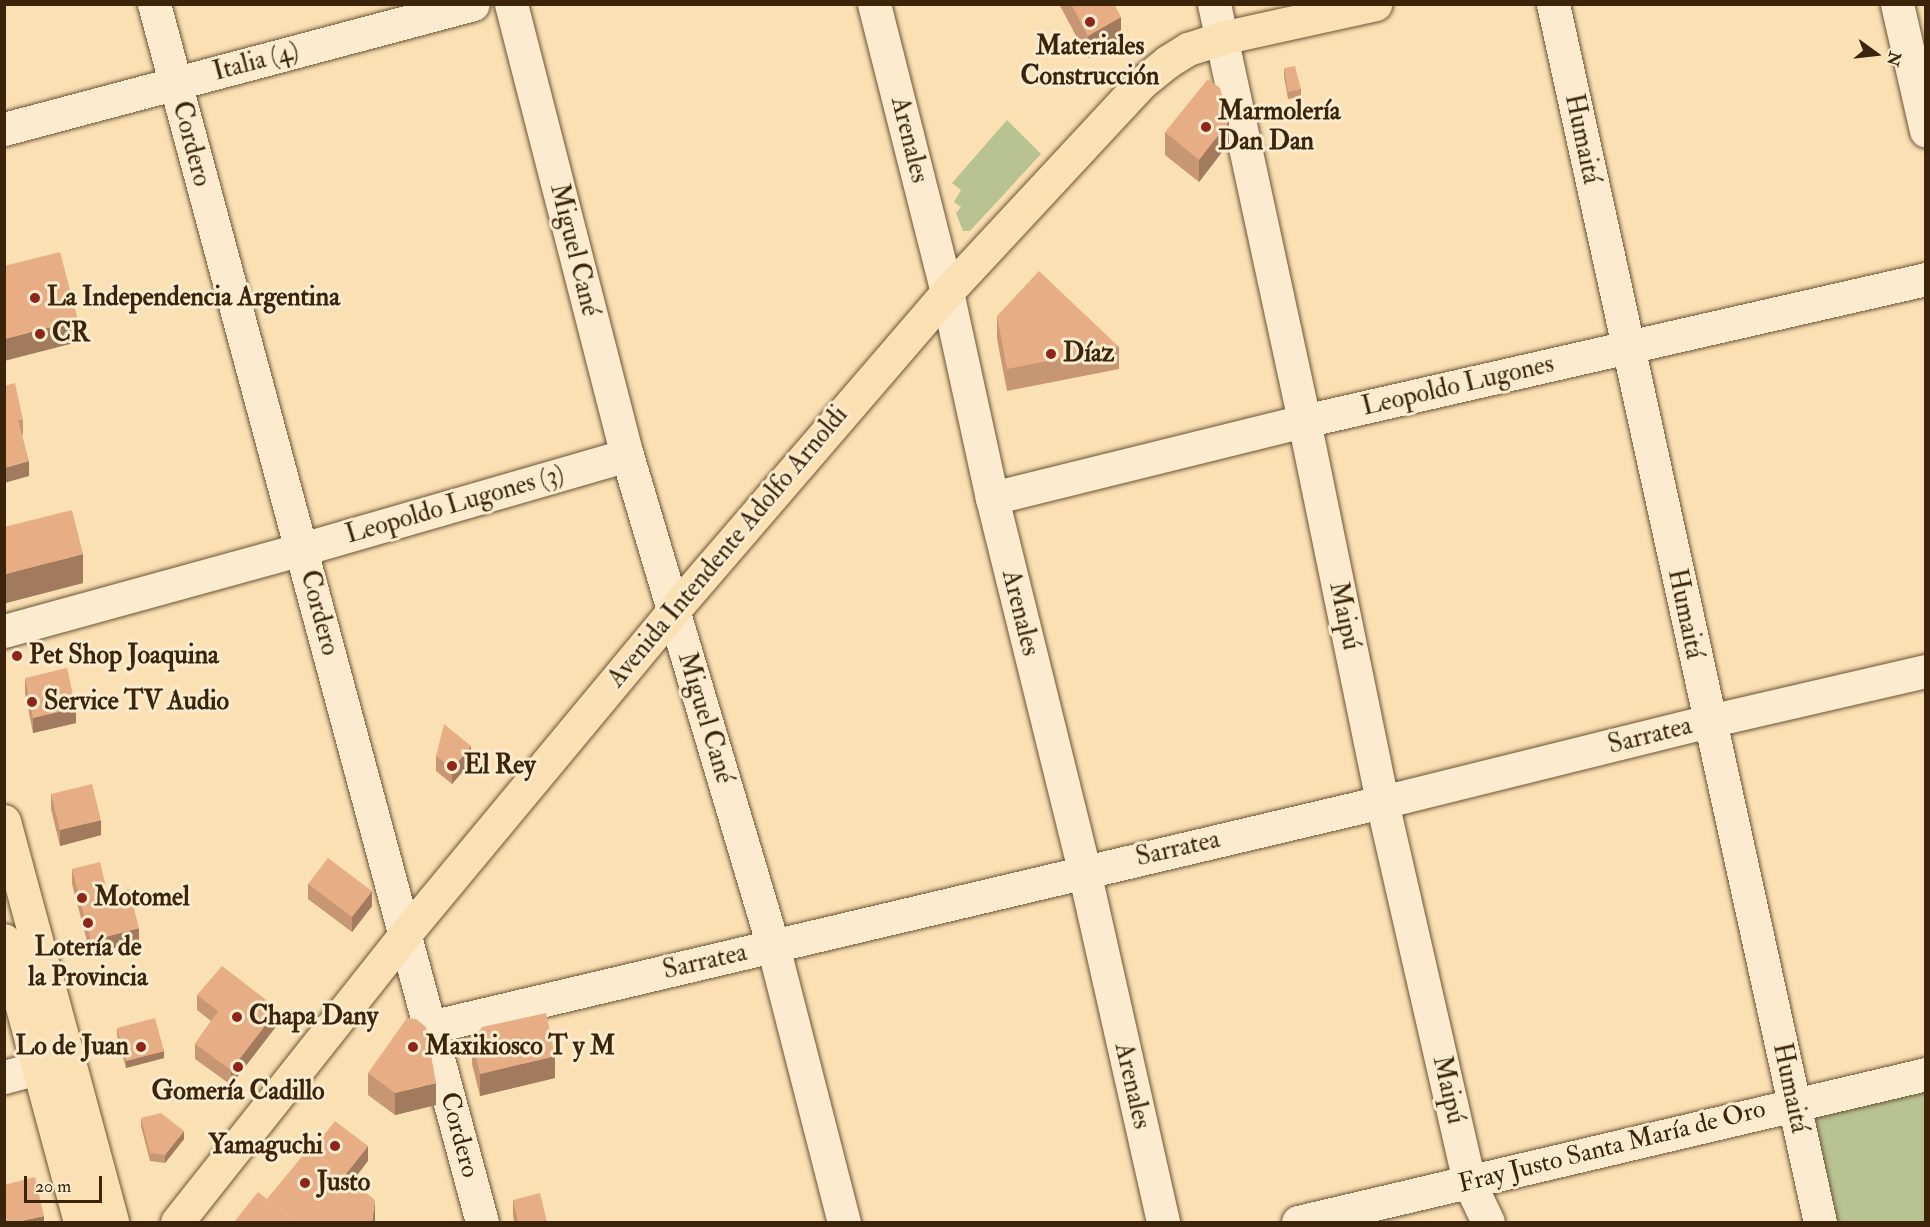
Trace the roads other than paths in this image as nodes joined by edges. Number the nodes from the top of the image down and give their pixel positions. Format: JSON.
{"nodes":[{"id":1,"x":154,"y":4,"type":"edge"},
{"id":2,"x":473,"y":4,"type":"edge"},
{"id":3,"x":512,"y":4,"type":"edge"},
{"id":4,"x":874,"y":4,"type":"edge"},
{"id":5,"x":1214,"y":4,"type":"edge"},
{"id":6,"x":1375,"y":4,"type":"edge"},
{"id":7,"x":1553,"y":4,"type":"edge"},
{"id":8,"x":1897,"y":4,"type":"edge"},
{"id":9,"x":1221,"y":38,"type":"junction"},
{"id":10,"x":175,"y":84,"type":"junction"},
{"id":11,"x":4,"y":129,"type":"edge"},
{"id":12,"x":1926,"y":131,"type":"edge"},
{"id":13,"x":1926,"y":279,"type":"edge"},
{"id":14,"x":947,"y":291,"type":"junction"},
{"id":15,"x":1627,"y":349,"type":"junction"},
{"id":16,"x":1304,"y":421,"type":"junction"},
{"id":17,"x":627,"y":455,"type":"junction"},
{"id":18,"x":992,"y":498,"type":"junction"},
{"id":19,"x":302,"y":549,"type":"junction"},
{"id":20,"x":673,"y":610,"type":"junction"},
{"id":21,"x":4,"y":631,"type":"edge"},
{"id":22,"x":1926,"y":671,"type":"edge"},
{"id":23,"x":1709,"y":721,"type":"junction"},
{"id":24,"x":1382,"y":802,"type":"junction"},
{"id":25,"x":4,"y":821,"type":"edge"},
{"id":26,"x":1084,"y":871,"type":"junction"},
{"id":27,"x":405,"y":934,"type":"junction"},
{"id":28,"x":4,"y":940,"type":"edge"},
{"id":29,"x":773,"y":946,"type":"junction"},
{"id":30,"x":430,"y":1027,"type":"junction"},
{"id":31,"x":54,"y":1064,"type":"junction"},
{"id":32,"x":1926,"y":1074,"type":"edge"},
{"id":33,"x":4,"y":1077,"type":"edge"},
{"id":34,"x":1794,"y":1103,"type":"junction"},
{"id":35,"x":1469,"y":1182,"type":"junction"},
{"id":36,"x":80,"y":1222,"type":"edge"},
{"id":37,"x":112,"y":1222,"type":"edge"},
{"id":38,"x":177,"y":1222,"type":"edge"},
{"id":39,"x":482,"y":1222,"type":"edge"},
{"id":40,"x":844,"y":1222,"type":"edge"},
{"id":41,"x":1163,"y":1222,"type":"edge"},
{"id":42,"x":1298,"y":1222,"type":"edge"},
{"id":43,"x":1477,"y":1222,"type":"edge"},
{"id":44,"x":1488,"y":1222,"type":"edge"},
{"id":45,"x":1820,"y":1222,"type":"edge"}],
"edges":[{"from":1,"to":10,"type":"street","name":"Cordero"},
{"from":2,"to":10,"type":"street","name":"Italia (4)"},
{"from":3,"to":17,"type":"street","name":"Miguel Cané"},
{"from":4,"to":14,"type":"street","name":"Arenales"},
{"from":5,"to":9,"type":"street","name":"Maipú"},
{"from":6,"to":9,"type":"main road","name":"Avenida Intendente Adolfo Arnoldi"},
{"from":7,"to":15,"type":"street","name":"Humaitá"},
{"from":8,"to":12,"type":"street"},
{"from":9,"to":14,"type":"main road","name":"Avenida Intendente Adolfo Arnoldi"},
{"from":9,"to":16,"type":"street","name":"Maipú"},
{"from":10,"to":11,"type":"street","name":"Italia (4)"},
{"from":10,"to":19,"type":"street","name":"Cordero"},
{"from":13,"to":15,"type":"street","name":"Leopoldo Lugones"},
{"from":14,"to":18,"type":"street","name":"Arenales"},
{"from":14,"to":20,"type":"main road","name":"Avenida Intendente Adolfo Arnoldi"},
{"from":15,"to":16,"type":"street","name":"Leopoldo Lugones"},
{"from":15,"to":23,"type":"street","name":"Humaitá"},
{"from":16,"to":18,"type":"street","name":"Leopoldo Lugones"},
{"from":16,"to":24,"type":"street","name":"Maipú"},
{"from":17,"to":19,"type":"street","name":"Leopoldo Lugones (3)"},
{"from":17,"to":20,"type":"street","name":"Miguel Cané"},
{"from":18,"to":26,"type":"street","name":"Arenales"},
{"from":19,"to":21,"type":"street","name":"Leopoldo Lugones (3)"},
{"from":19,"to":27,"type":"street","name":"Cordero"},
{"from":20,"to":27,"type":"main road","name":"Avenida Intendente Adolfo Arnoldi"},
{"from":20,"to":29,"type":"street","name":"Miguel Cané"},
{"from":22,"to":23,"type":"street","name":"Sarratea"},
{"from":23,"to":24,"type":"street","name":"Sarratea"},
{"from":23,"to":34,"type":"street","name":"Humaitá"},
{"from":24,"to":26,"type":"street","name":"Sarratea"},
{"from":24,"to":35,"type":"street","name":"Maipú"},
{"from":25,"to":31,"type":"main road"},
{"from":26,"to":29,"type":"street","name":"Sarratea"},
{"from":26,"to":41,"type":"street","name":"Arenales"},
{"from":27,"to":30,"type":"street","name":"Cordero"},
{"from":27,"to":38,"type":"main road","name":"Avenida Intendente Adolfo Arnoldi"},
{"from":28,"to":31,"type":"main road"},
{"from":29,"to":30,"type":"street","name":"Sarratea"},
{"from":29,"to":40,"type":"street","name":"Miguel Cané"},
{"from":30,"to":39,"type":"street","name":"Cordero"},
{"from":31,"to":33,"type":"street"},
{"from":31,"to":36,"type":"main road"},
{"from":31,"to":37,"type":"main road"},
{"from":32,"to":34,"type":"street","name":"Fray Justo Santa María de Oro"},
{"from":34,"to":35,"type":"street","name":"Fray Justo Santa María de Oro"},
{"from":34,"to":45,"type":"street","name":"Humaitá"},
{"from":35,"to":42,"type":"street","name":"Fray Justo Santa María de Oro"},
{"from":35,"to":43,"type":"street"},
{"from":35,"to":44,"type":"street","name":"Maipú"}]}
